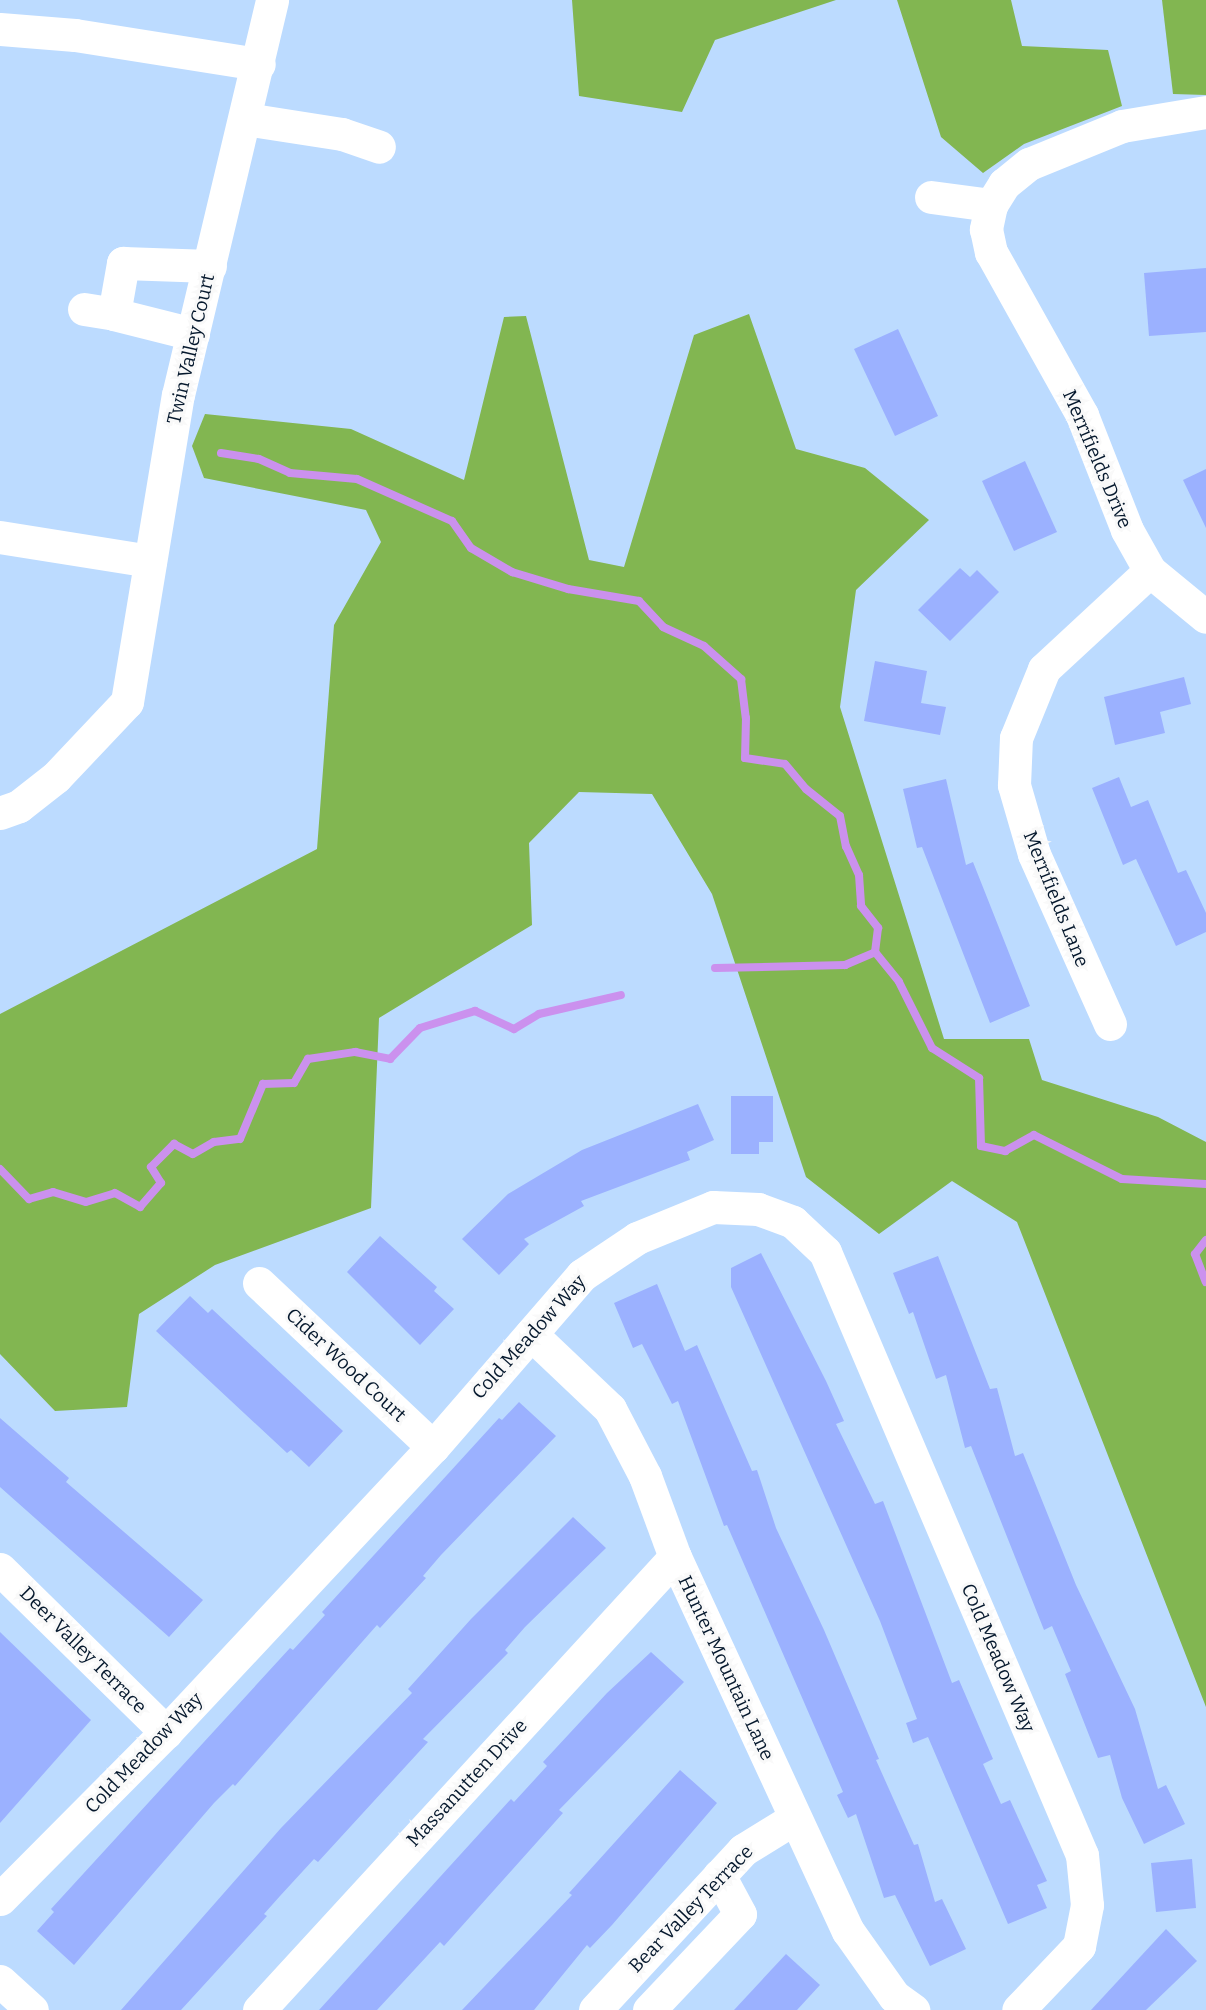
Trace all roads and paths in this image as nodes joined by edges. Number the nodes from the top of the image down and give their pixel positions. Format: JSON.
{"nodes":[{"id":1,"x":272,"y":0,"type":"edge"},
{"id":2,"x":0,"y":29,"type":"edge"},
{"id":3,"x":259,"y":64,"type":"junction"},
{"id":4,"x":1206,"y":111,"type":"edge"},
{"id":5,"x":246,"y":119,"type":"junction"},
{"id":6,"x":379,"y":147,"type":"dead end"},
{"id":7,"x":931,"y":197,"type":"dead end"},
{"id":8,"x":991,"y":205,"type":"junction"},
{"id":9,"x":210,"y":266,"type":"junction"},
{"id":10,"x":193,"y":334,"type":"junction"},
{"id":11,"x":0,"y":537,"type":"edge"},
{"id":12,"x":150,"y":561,"type":"junction"},
{"id":13,"x":1150,"y":571,"type":"junction"},
{"id":14,"x":1206,"y":617,"type":"edge"},
{"id":15,"x":10,"y":810,"type":"edge"},
{"id":16,"x":0,"y":840,"type":"edge"},
{"id":17,"x":1110,"y":1024,"type":"dead end"},
{"id":18,"x":259,"y":1283,"type":"dead end"},
{"id":19,"x":531,"y":1334,"type":"junction"},
{"id":20,"x":433,"y":1447,"type":"junction"},
{"id":21,"x":675,"y":1557,"type":"junction"},
{"id":22,"x":0,"y":1569,"type":"edge"},
{"id":23,"x":166,"y":1732,"type":"junction"},
{"id":24,"x":795,"y":1818,"type":"junction"},
{"id":25,"x":719,"y":1875,"type":"junction"},
{"id":26,"x":0,"y":1899,"type":"edge"},
{"id":27,"x":0,"y":1981,"type":"edge"},
{"id":28,"x":606,"y":2006,"type":"edge"},
{"id":29,"x":32,"y":2010,"type":"edge"},
{"id":30,"x":259,"y":2010,"type":"edge"},
{"id":31,"x":649,"y":2010,"type":"edge"},
{"id":32,"x":913,"y":2010,"type":"edge"},
{"id":33,"x":1018,"y":2010,"type":"edge"}],
"edges":[{"from":1,"to":3,"type":"street","name":"Twin Valley Court"},
{"from":2,"to":3,"type":"street"},
{"from":3,"to":5,"type":"street","name":"Twin Valley Court"},
{"from":4,"to":8,"type":"street"},
{"from":5,"to":6,"type":"street"},
{"from":5,"to":9,"type":"street","name":"Twin Valley Court"},
{"from":7,"to":8,"type":"street"},
{"from":8,"to":13,"type":"street","name":"Merrifields Drive"},
{"from":9,"to":10,"type":"street","name":"Twin Valley Court"},
{"from":9,"to":10,"type":"street"},
{"from":10,"to":12,"type":"street","name":"Twin Valley Court"},
{"from":11,"to":12,"type":"street"},
{"from":12,"to":15,"type":"street","name":"Twin Valley Court"},
{"from":13,"to":14,"type":"street","name":"Merrifields Drive"},
{"from":13,"to":17,"type":"street","name":"Merrifields Lane"},
{"from":15,"to":16,"type":"street"},
{"from":18,"to":20,"type":"street","name":"Cider Wood Court"},
{"from":19,"to":20,"type":"street","name":"Cold Meadow Way"},
{"from":19,"to":21,"type":"street","name":"Hunter Mountain Lane"},
{"from":19,"to":33,"type":"street","name":"Cold Meadow Way"},
{"from":20,"to":23,"type":"street","name":"Cold Meadow Way"},
{"from":21,"to":24,"type":"street","name":"Hunter Mountain Lane"},
{"from":21,"to":30,"type":"street","name":"Massanutten Drive"},
{"from":22,"to":23,"type":"street","name":"Deer Valley Terrace"},
{"from":23,"to":26,"type":"street","name":"Cold Meadow Way"},
{"from":24,"to":25,"type":"street","name":"Bear Valley Terrace"},
{"from":24,"to":32,"type":"street","name":"Hunter Mountain Lane"},
{"from":25,"to":28,"type":"street","name":"Bear Valley Terrace"},
{"from":25,"to":31,"type":"street"},
{"from":27,"to":29,"type":"street"}]}
